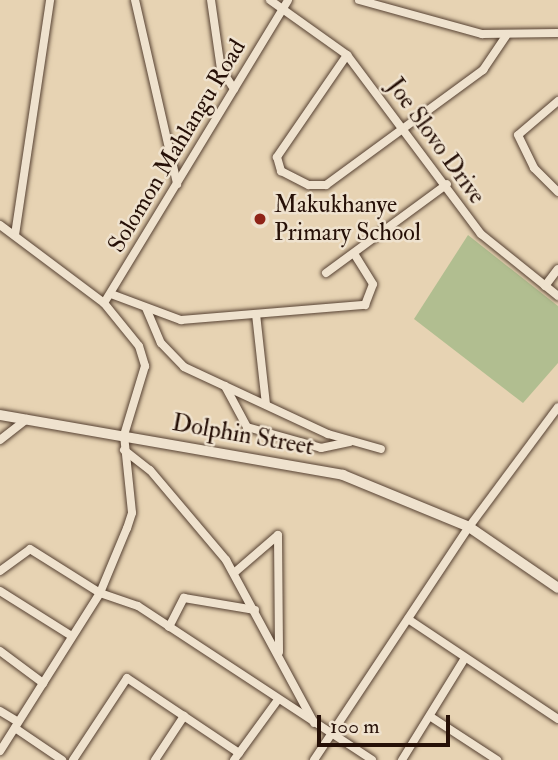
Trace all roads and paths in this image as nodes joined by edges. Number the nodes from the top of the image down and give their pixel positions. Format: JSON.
{"nodes":[{"id":1,"x":50,"y":0,"type":"edge"},
{"id":2,"x":135,"y":0,"type":"edge"},
{"id":3,"x":211,"y":0,"type":"edge"},
{"id":4,"x":270,"y":0,"type":"edge"},
{"id":5,"x":288,"y":0,"type":"edge"},
{"id":6,"x":359,"y":0,"type":"edge"},
{"id":7,"x":283,"y":9,"type":"junction"},
{"id":8,"x":558,"y":33,"type":"edge"},
{"id":9,"x":506,"y":36,"type":"junction"},
{"id":10,"x":346,"y":55,"type":"junction"},
{"id":11,"x":234,"y":89,"type":"junction"},
{"id":12,"x":558,"y":101,"type":"edge"},
{"id":13,"x":405,"y":126,"type":"junction"},
{"id":14,"x":177,"y":184,"type":"junction"},
{"id":15,"x":447,"y":184,"type":"junction"},
{"id":16,"x":558,"y":192,"type":"edge"},
{"id":17,"x":0,"y":225,"type":"edge"},
{"id":18,"x":15,"y":235,"type":"junction"},
{"id":19,"x":354,"y":253,"type":"junction"},
{"id":20,"x":558,"y":269,"type":"edge"},
{"id":21,"x":327,"y":273,"type":"dead end"},
{"id":22,"x":545,"y":286,"type":"junction"},
{"id":23,"x":111,"y":294,"type":"junction"},
{"id":24,"x":558,"y":296,"type":"edge"},
{"id":25,"x":104,"y":303,"type":"junction"},
{"id":26,"x":146,"y":308,"type":"junction"},
{"id":27,"x":256,"y":314,"type":"junction"},
{"id":28,"x":225,"y":386,"type":"junction"},
{"id":29,"x":266,"y":404,"type":"junction"},
{"id":30,"x":557,"y":412,"type":"edge"},
{"id":31,"x":0,"y":415,"type":"edge"},
{"id":32,"x":27,"y":419,"type":"junction"},
{"id":33,"x":124,"y":435,"type":"junction"},
{"id":34,"x":0,"y":440,"type":"edge"},
{"id":35,"x":352,"y":441,"type":"junction"},
{"id":36,"x":381,"y":449,"type":"dead end"},
{"id":37,"x":124,"y":450,"type":"junction"},
{"id":38,"x":469,"y":527,"type":"junction"},
{"id":39,"x":0,"y":570,"type":"edge"},
{"id":40,"x":234,"y":573,"type":"junction"},
{"id":41,"x":558,"y":588,"type":"edge"},
{"id":42,"x":0,"y":591,"type":"edge"},
{"id":43,"x":100,"y":593,"type":"junction"},
{"id":44,"x":256,"y":610,"type":"junction"},
{"id":45,"x":408,"y":619,"type":"junction"},
{"id":46,"x":169,"y":627,"type":"junction"},
{"id":47,"x":70,"y":635,"type":"junction"},
{"id":48,"x":0,"y":651,"type":"edge"},
{"id":49,"x":279,"y":654,"type":"junction"},
{"id":50,"x":465,"y":658,"type":"junction"},
{"id":51,"x":43,"y":682,"type":"junction"},
{"id":52,"x":277,"y":701,"type":"junction"},
{"id":53,"x":0,"y":710,"type":"edge"},
{"id":54,"x":184,"y":716,"type":"junction"},
{"id":55,"x":431,"y":717,"type":"junction"},
{"id":56,"x":558,"y":719,"type":"edge"},
{"id":57,"x":314,"y":723,"type":"junction"},
{"id":58,"x":15,"y":724,"type":"junction"},
{"id":59,"x":332,"y":733,"type":"junction"},
{"id":60,"x":0,"y":751,"type":"edge"},
{"id":61,"x":236,"y":756,"type":"edge"},
{"id":62,"x":62,"y":760,"type":"edge"},
{"id":63,"x":72,"y":760,"type":"edge"},
{"id":64,"x":155,"y":760,"type":"edge"},
{"id":65,"x":314,"y":760,"type":"edge"},
{"id":66,"x":372,"y":760,"type":"edge"},
{"id":67,"x":402,"y":760,"type":"edge"},
{"id":68,"x":497,"y":760,"type":"edge"}],
"edges":[{"from":1,"to":18,"type":"street"},
{"from":2,"to":14,"type":"street"},
{"from":3,"to":11,"type":"street"},
{"from":4,"to":7,"type":"street","name":"Joe Slovo Drive"},
{"from":5,"to":7,"type":"street","name":"Solomon Mahlangu Road"},
{"from":6,"to":9,"type":"street"},
{"from":7,"to":10,"type":"street","name":"Joe Slovo Drive"},
{"from":7,"to":11,"type":"street","name":"Solomon Mahlangu Road"},
{"from":8,"to":9,"type":"street"},
{"from":9,"to":13,"type":"street"},
{"from":10,"to":13,"type":"street","name":"Joe Slovo Drive"},
{"from":10,"to":13,"type":"street"},
{"from":11,"to":14,"type":"street","name":"Solomon Mahlangu Road"},
{"from":12,"to":16,"type":"street"},
{"from":13,"to":15,"type":"street","name":"Joe Slovo Drive"},
{"from":14,"to":23,"type":"street","name":"Solomon Mahlangu Road"},
{"from":15,"to":19,"type":"street"},
{"from":15,"to":22,"type":"street","name":"Joe Slovo Drive"},
{"from":17,"to":18,"type":"street"},
{"from":18,"to":25,"type":"street"},
{"from":19,"to":21,"type":"street"},
{"from":19,"to":27,"type":"street"},
{"from":20,"to":22,"type":"street"},
{"from":22,"to":24,"type":"street","name":"Joe Slovo Drive"},
{"from":23,"to":25,"type":"street","name":"Solomon Mahlangu Road"},
{"from":23,"to":26,"type":"street"},
{"from":25,"to":33,"type":"street"},
{"from":26,"to":27,"type":"street"},
{"from":26,"to":28,"type":"street"},
{"from":27,"to":29,"type":"street"},
{"from":28,"to":29,"type":"street"},
{"from":28,"to":35,"type":"street"},
{"from":29,"to":35,"type":"street"},
{"from":30,"to":38,"type":"street"},
{"from":31,"to":32,"type":"street","name":"Dolphin Street"},
{"from":32,"to":33,"type":"street","name":"Dolphin Street"},
{"from":32,"to":34,"type":"street"},
{"from":33,"to":37,"type":"street"},
{"from":33,"to":38,"type":"street","name":"Dolphin Street"},
{"from":35,"to":36,"type":"street"},
{"from":37,"to":40,"type":"street"},
{"from":37,"to":43,"type":"street"},
{"from":38,"to":41,"type":"street","name":"Dolphin Street"},
{"from":38,"to":45,"type":"street"},
{"from":39,"to":43,"type":"street"},
{"from":40,"to":44,"type":"street"},
{"from":40,"to":49,"type":"street"},
{"from":42,"to":47,"type":"street"},
{"from":43,"to":46,"type":"street"},
{"from":43,"to":47,"type":"street"},
{"from":44,"to":46,"type":"street"},
{"from":44,"to":49,"type":"street"},
{"from":45,"to":50,"type":"street"},
{"from":45,"to":59,"type":"street"},
{"from":46,"to":52,"type":"street"},
{"from":47,"to":51,"type":"street"},
{"from":48,"to":51,"type":"street"},
{"from":49,"to":57,"type":"street"},
{"from":50,"to":55,"type":"street"},
{"from":50,"to":56,"type":"street"},
{"from":51,"to":58,"type":"street"},
{"from":52,"to":57,"type":"street"},
{"from":52,"to":61,"type":"street"},
{"from":53,"to":58,"type":"street"},
{"from":54,"to":61,"type":"street"},
{"from":54,"to":63,"type":"street"},
{"from":54,"to":64,"type":"street"},
{"from":55,"to":67,"type":"street"},
{"from":55,"to":68,"type":"street"},
{"from":57,"to":59,"type":"street"},
{"from":58,"to":60,"type":"street"},
{"from":58,"to":62,"type":"street"},
{"from":59,"to":65,"type":"street"},
{"from":59,"to":66,"type":"street"}]}
